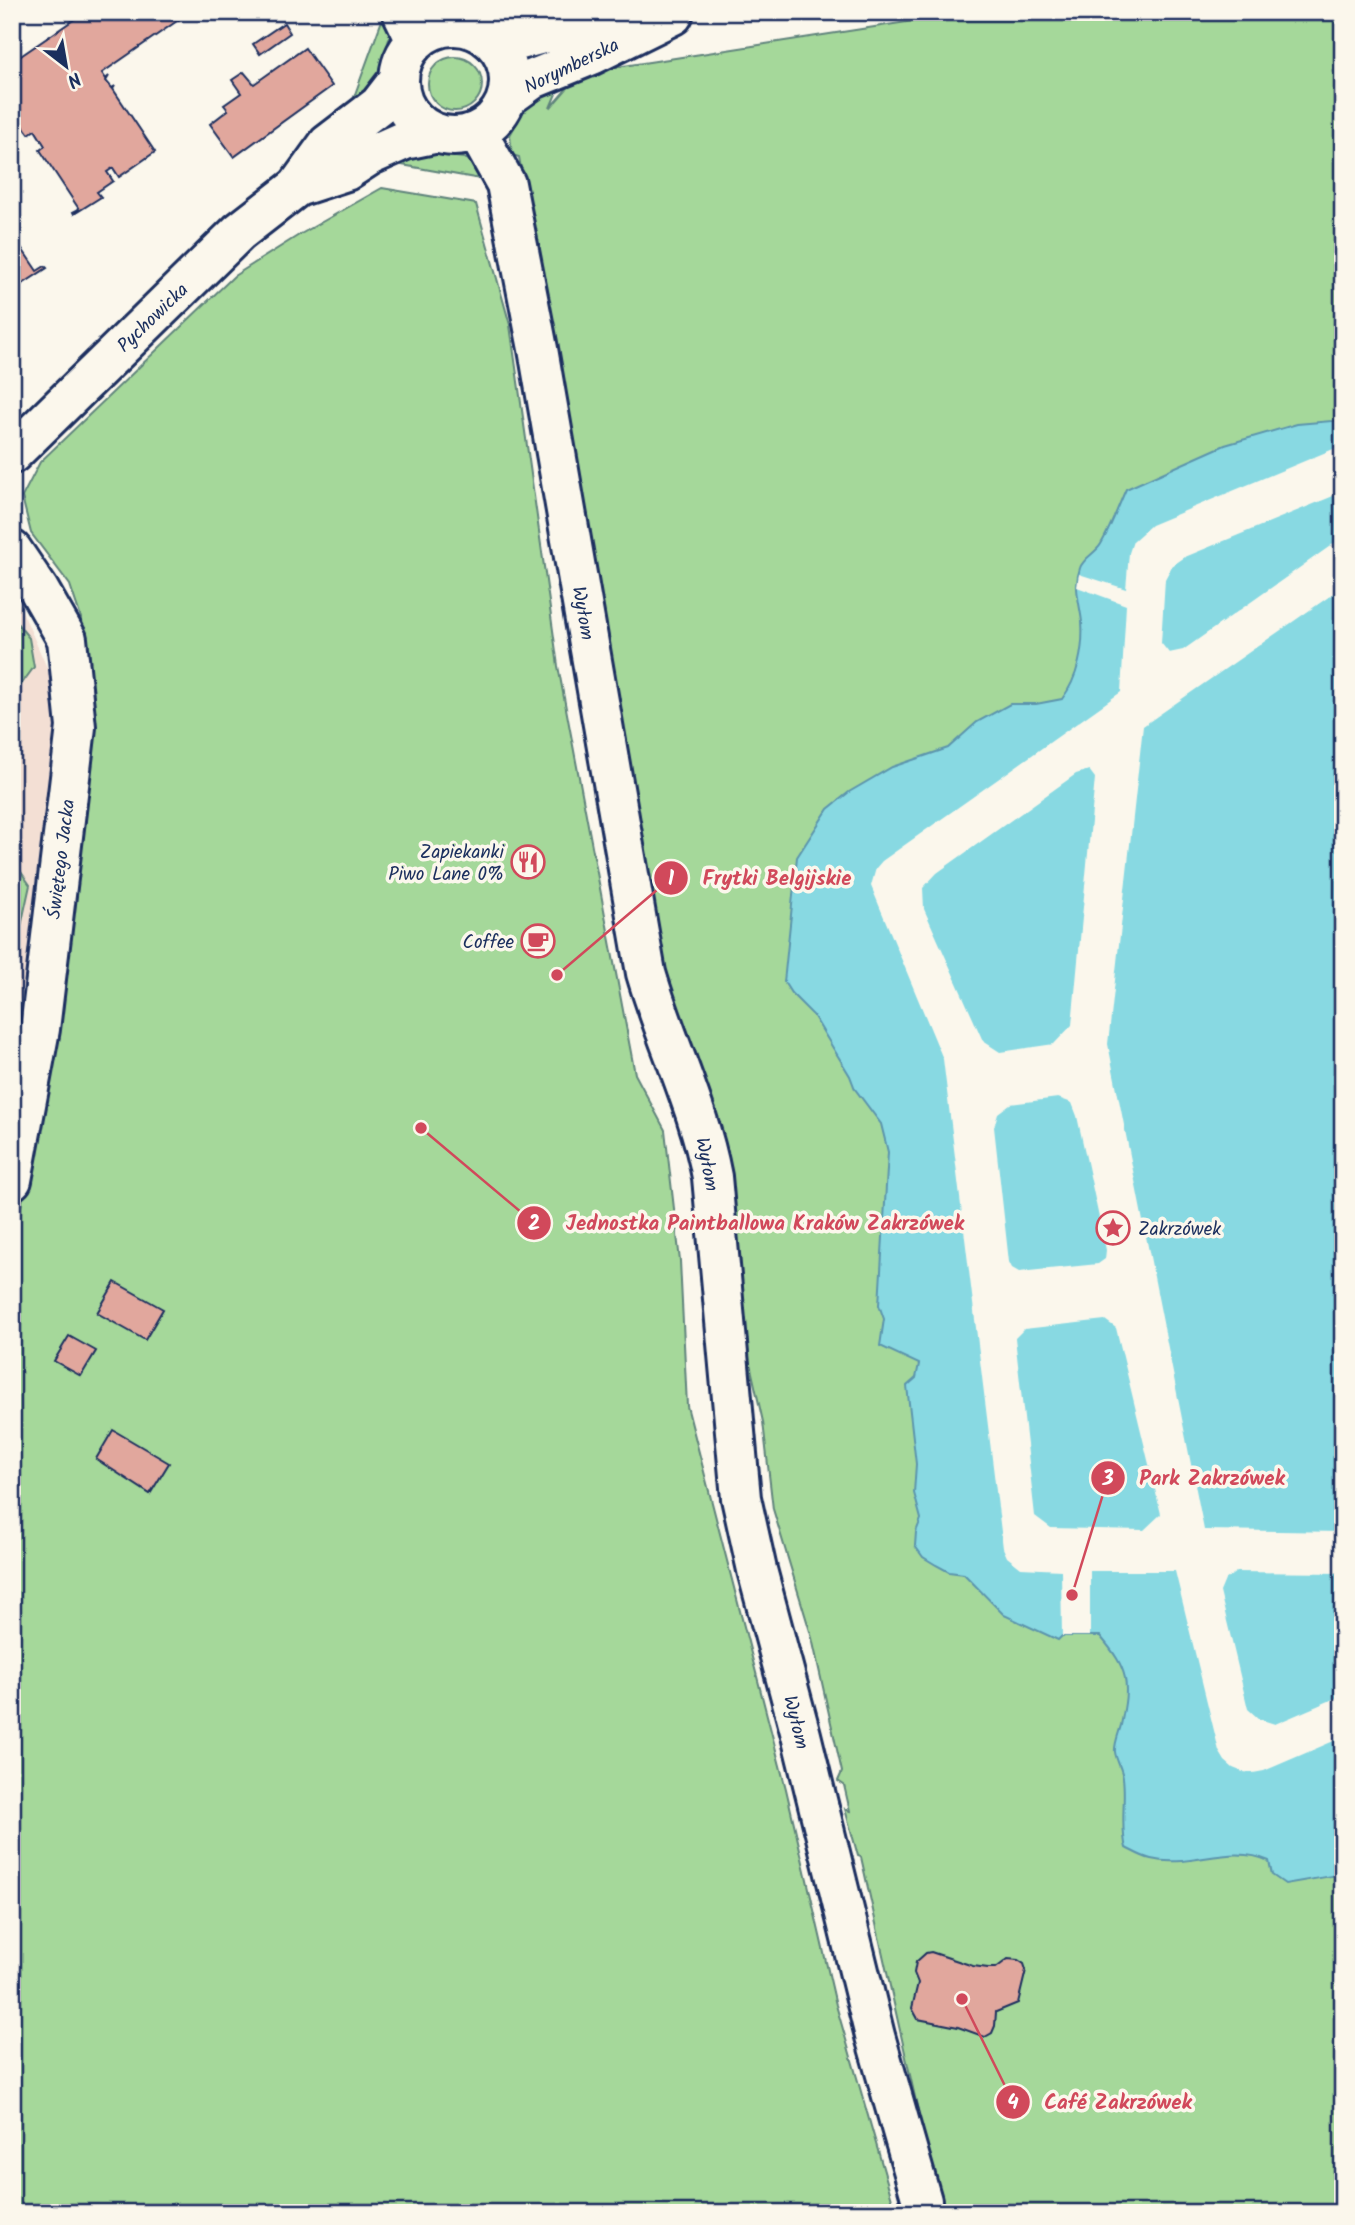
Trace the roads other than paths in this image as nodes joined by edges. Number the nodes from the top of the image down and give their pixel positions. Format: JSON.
{"nodes":[{"id":1,"x":626,"y":12,"type":"edge"},
{"id":2,"x":680,"y":13,"type":"edge"},
{"id":3,"x":426,"y":23,"type":"edge"},
{"id":4,"x":489,"y":38,"type":"junction"},
{"id":5,"x":399,"y":79,"type":"junction"},
{"id":6,"x":508,"y":97,"type":"junction"},
{"id":7,"x":478,"y":132,"type":"junction"},
{"id":8,"x":434,"y":134,"type":"junction"},
{"id":9,"x":297,"y":187,"type":"junction"},
{"id":10,"x":12,"y":454,"type":"edge"},
{"id":11,"x":12,"y":550,"type":"edge"},
{"id":12,"x":12,"y":1180,"type":"edge"},
{"id":13,"x":922,"y":2201,"type":"dead end"}],
"edges":[{"from":1,"to":2,"type":"street","name":"Norymberska"},
{"from":1,"to":4,"type":"street","name":"Norymberska"},
{"from":2,"to":6,"type":"street","name":"Norymberska"},
{"from":3,"to":4,"type":"street"},
{"from":3,"to":5,"type":"street"},
{"from":4,"to":6,"type":"street"},
{"from":5,"to":8,"type":"street"},
{"from":5,"to":9,"type":"street","name":"Pychowicka"},
{"from":6,"to":7,"type":"street"},
{"from":7,"to":8,"type":"street"},
{"from":7,"to":13,"type":"street","name":"Wyłom"},
{"from":8,"to":9,"type":"street","name":"Pychowicka"},
{"from":9,"to":10,"type":"street","name":"Pychowicka"},
{"from":11,"to":12,"type":"street","name":"Świętego Jacka"}]}
